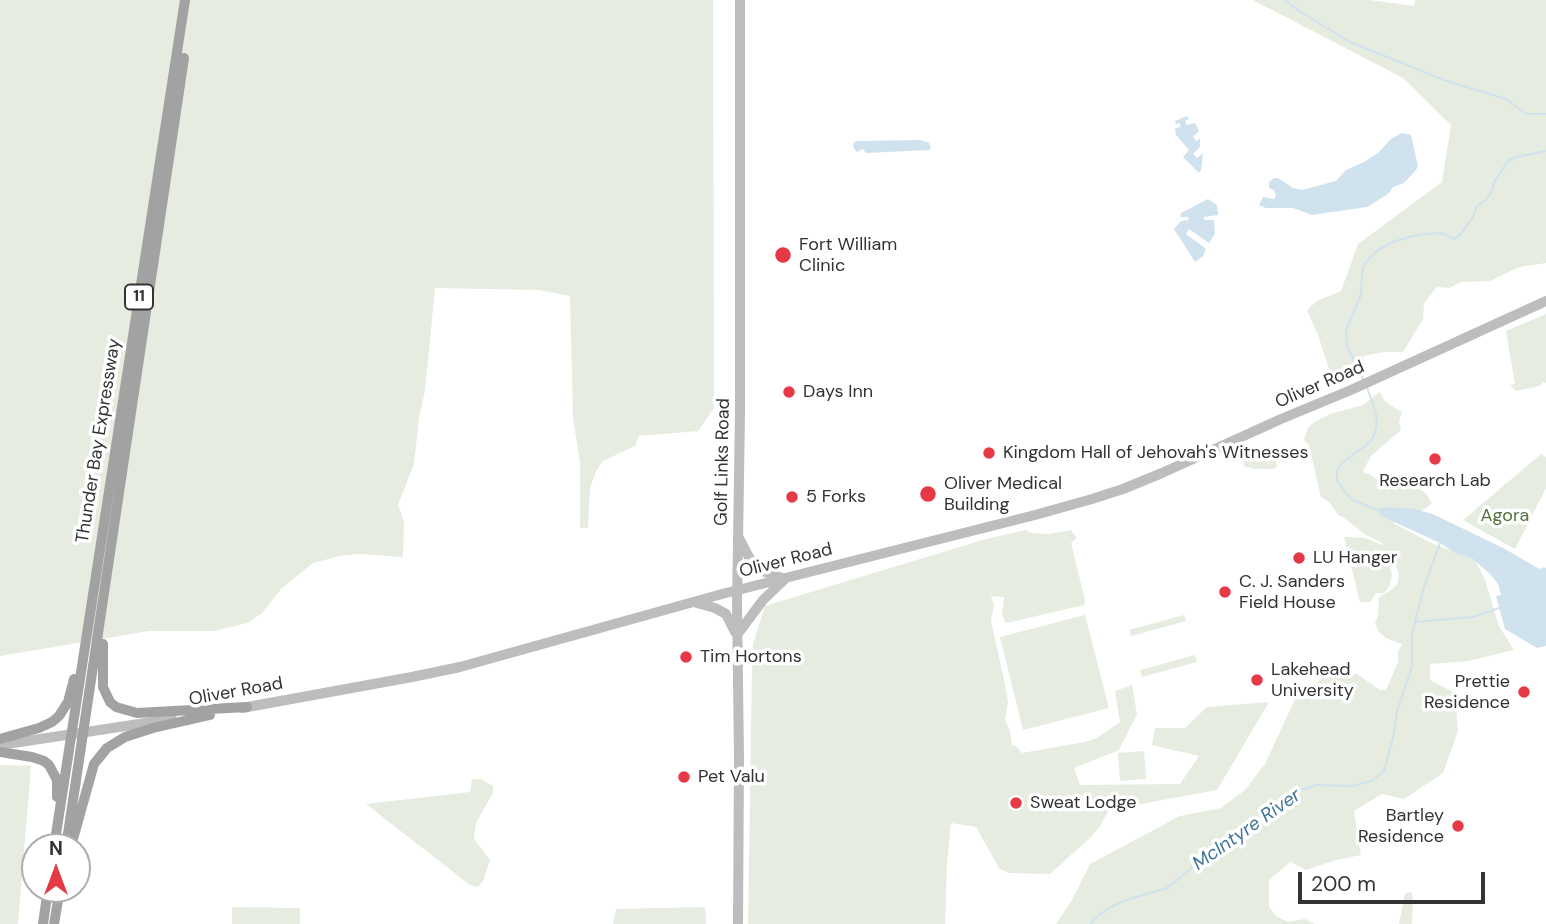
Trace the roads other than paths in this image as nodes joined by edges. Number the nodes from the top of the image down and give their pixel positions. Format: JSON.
{"nodes":[{"id":1,"x":186,"y":0,"type":"edge"},
{"id":2,"x":193,"y":0,"type":"edge"},
{"id":3,"x":740,"y":0,"type":"edge"},
{"id":4,"x":1546,"y":301,"type":"edge"},
{"id":5,"x":737,"y":534,"type":"junction"},
{"id":6,"x":784,"y":578,"type":"junction"},
{"id":7,"x":105,"y":590,"type":"junction"},
{"id":8,"x":737,"y":590,"type":"junction"},
{"id":9,"x":92,"y":594,"type":"junction"},
{"id":10,"x":692,"y":603,"type":"junction"},
{"id":11,"x":737,"y":636,"type":"junction"},
{"id":12,"x":247,"y":707,"type":"junction"},
{"id":13,"x":77,"y":734,"type":"junction"},
{"id":14,"x":0,"y":739,"type":"edge"},
{"id":15,"x":0,"y":745,"type":"edge"},
{"id":16,"x":0,"y":752,"type":"edge"},
{"id":17,"x":54,"y":833,"type":"edge"},
{"id":18,"x":56,"y":833,"type":"edge"},
{"id":19,"x":69,"y":833,"type":"edge"},
{"id":20,"x":72,"y":833,"type":"edge"},
{"id":21,"x":46,"y":903,"type":"edge"},
{"id":22,"x":58,"y":903,"type":"edge"},
{"id":23,"x":43,"y":924,"type":"edge"},
{"id":24,"x":54,"y":924,"type":"edge"},
{"id":25,"x":738,"y":924,"type":"edge"}],
"edges":[{"from":1,"to":9,"type":"highway","name":"Thunder Bay Expressway","number":"11"},
{"from":2,"to":7,"type":"highway","name":"Thunder Bay Expressway","number":"11"},
{"from":3,"to":5,"type":"main road","name":"Golf Links Road"},
{"from":4,"to":6,"type":"main road","name":"Oliver Road"},
{"from":5,"to":6,"type":"main road"},
{"from":5,"to":8,"type":"main road","name":"Golf Links Road"},
{"from":6,"to":8,"type":"main road","name":"Oliver Road"},
{"from":6,"to":11,"type":"main road"},
{"from":7,"to":12,"type":"highway"},
{"from":7,"to":13,"type":"highway","name":"Thunder Bay Expressway","number":"11"},
{"from":8,"to":10,"type":"main road","name":"Oliver Road"},
{"from":8,"to":11,"type":"main road","name":"Golf Links Road"},
{"from":9,"to":13,"type":"highway","name":"Thunder Bay Expressway","number":"11"},
{"from":9,"to":14,"type":"highway"},
{"from":10,"to":11,"type":"main road"},
{"from":10,"to":12,"type":"main road","name":"Oliver Road"},
{"from":11,"to":25,"type":"main road","name":"Golf Links Road"},
{"from":12,"to":13,"type":"main road","name":"Oliver Road"},
{"from":12,"to":20,"type":"highway"},
{"from":13,"to":15,"type":"main road","name":"Oliver Road"},
{"from":13,"to":18,"type":"highway","name":"Thunder Bay Expressway","number":"11"},
{"from":13,"to":19,"type":"highway","name":"Thunder Bay Expressway","number":"11"},
{"from":16,"to":17,"type":"highway"},
{"from":21,"to":23,"type":"highway"},
{"from":22,"to":24,"type":"highway"}]}
